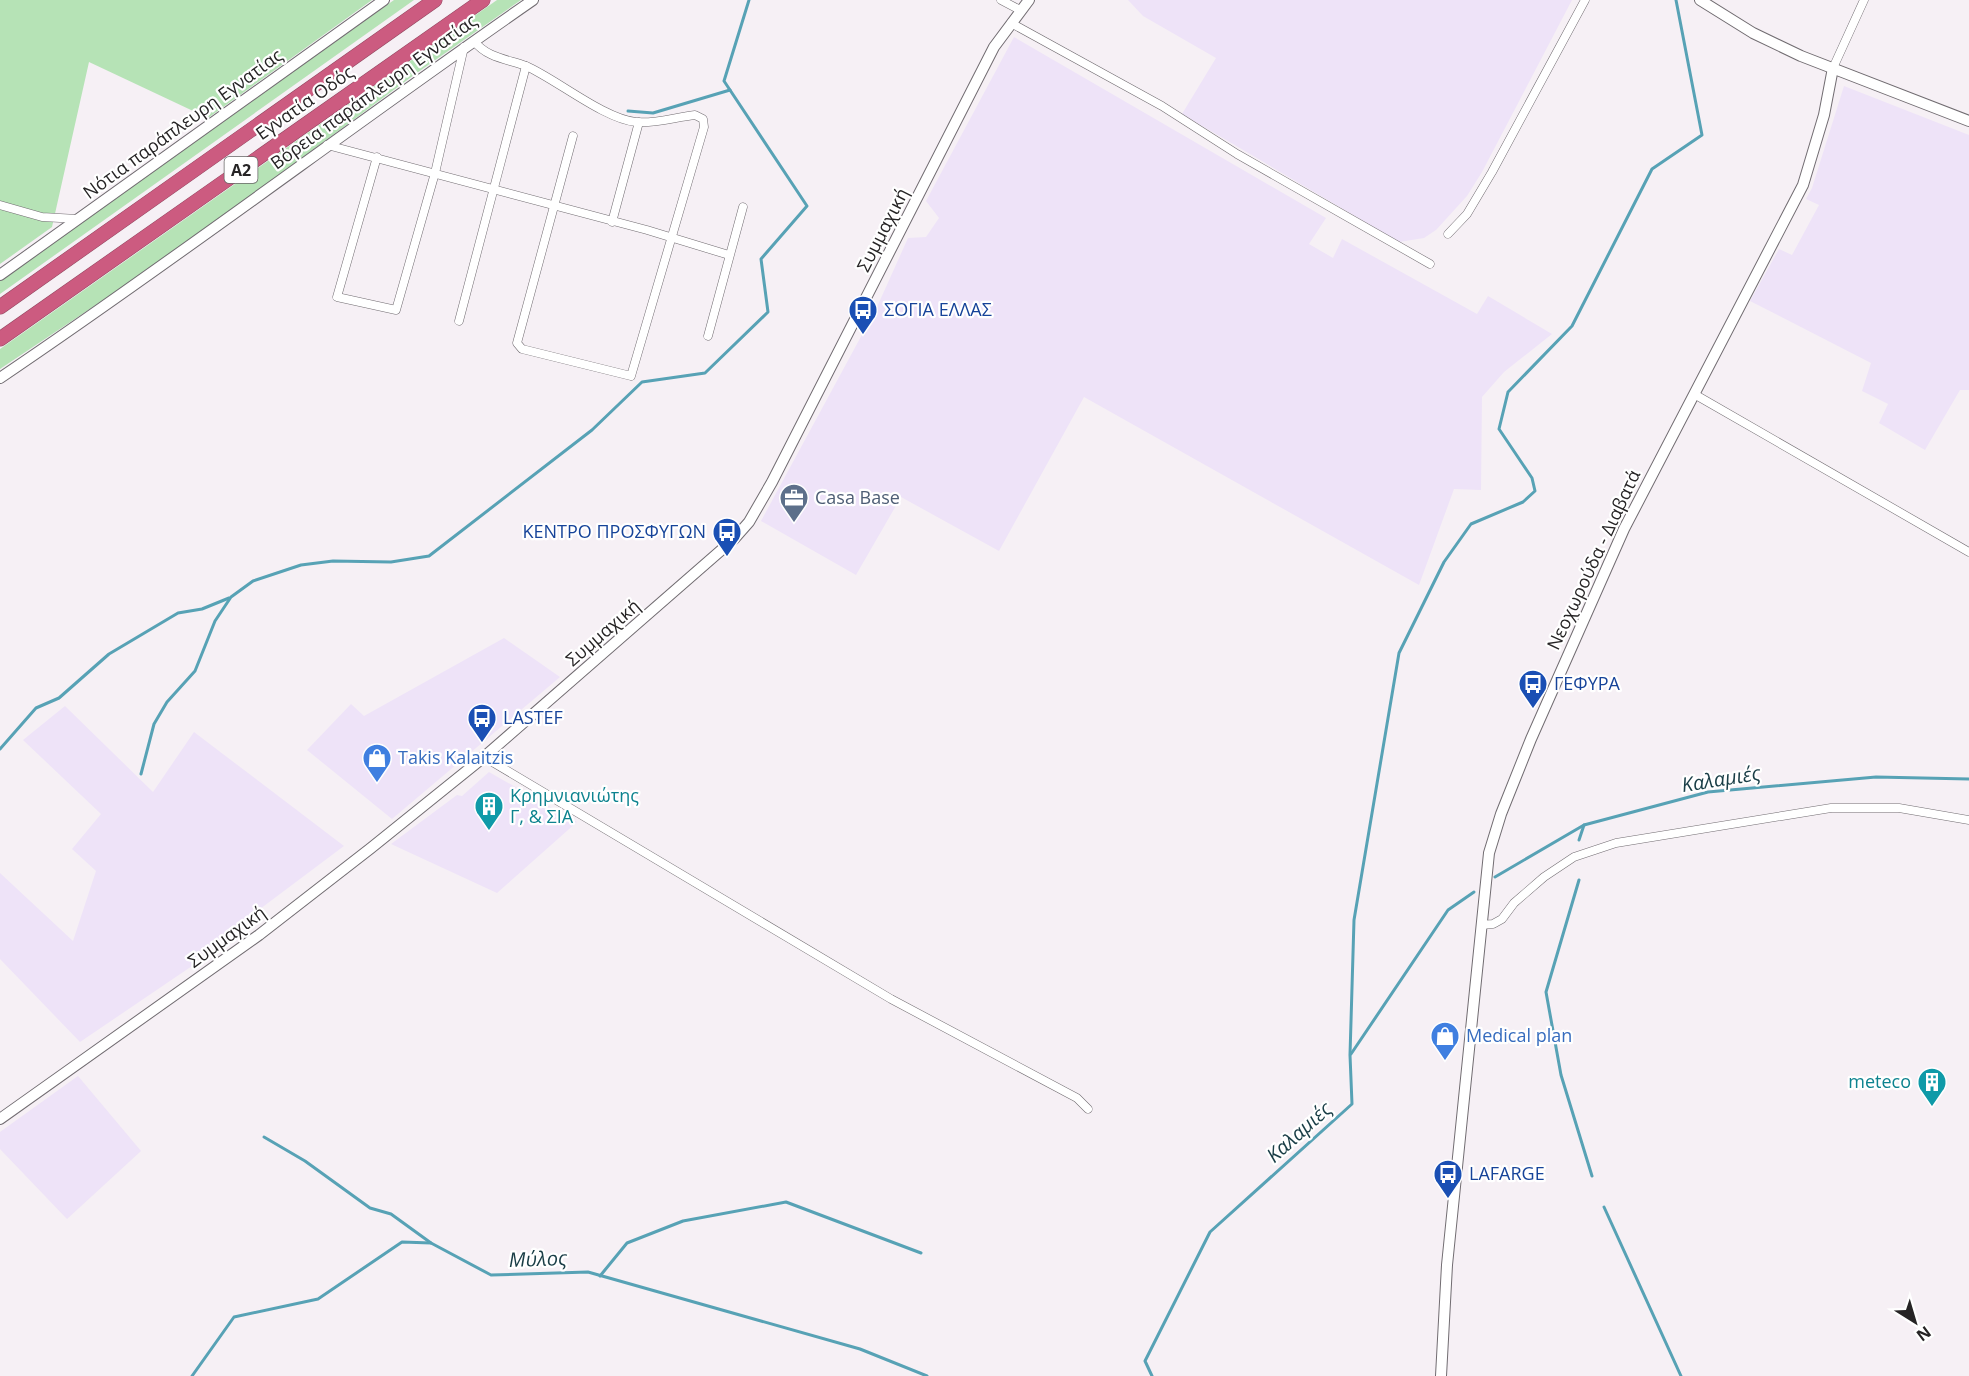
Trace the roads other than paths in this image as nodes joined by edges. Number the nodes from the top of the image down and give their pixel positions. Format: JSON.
{"nodes":[{"id":1,"x":384,"y":0,"type":"edge"},
{"id":2,"x":435,"y":0,"type":"edge"},
{"id":3,"x":483,"y":0,"type":"edge"},
{"id":4,"x":533,"y":0,"type":"edge"},
{"id":5,"x":1001,"y":0,"type":"edge"},
{"id":6,"x":1029,"y":0,"type":"edge"},
{"id":7,"x":1586,"y":0,"type":"edge"},
{"id":8,"x":1700,"y":0,"type":"edge"},
{"id":9,"x":1864,"y":0,"type":"edge"},
{"id":10,"x":1020,"y":10,"type":"junction"},
{"id":11,"x":1011,"y":23,"type":"junction"},
{"id":12,"x":469,"y":44,"type":"junction"},
{"id":13,"x":526,"y":66,"type":"junction"},
{"id":14,"x":1833,"y":68,"type":"junction"},
{"id":15,"x":1969,"y":121,"type":"edge"},
{"id":16,"x":639,"y":122,"type":"junction"},
{"id":17,"x":573,"y":136,"type":"dead end"},
{"id":18,"x":327,"y":145,"type":"junction"},
{"id":19,"x":377,"y":157,"type":"junction"},
{"id":20,"x":435,"y":173,"type":"junction"},
{"id":21,"x":494,"y":189,"type":"junction"},
{"id":22,"x":0,"y":205,"type":"edge"},
{"id":23,"x":555,"y":206,"type":"junction"},
{"id":24,"x":743,"y":207,"type":"dead end"},
{"id":25,"x":78,"y":219,"type":"junction"},
{"id":26,"x":612,"y":222,"type":"junction"},
{"id":27,"x":1448,"y":234,"type":"dead end"},
{"id":28,"x":673,"y":237,"type":"junction"},
{"id":29,"x":729,"y":255,"type":"junction"},
{"id":30,"x":1430,"y":264,"type":"dead end"},
{"id":31,"x":0,"y":275,"type":"edge"},
{"id":32,"x":0,"y":307,"type":"edge"},
{"id":33,"x":459,"y":321,"type":"dead end"},
{"id":34,"x":708,"y":336,"type":"dead end"},
{"id":35,"x":0,"y":339,"type":"edge"},
{"id":36,"x":0,"y":378,"type":"edge"},
{"id":37,"x":1694,"y":394,"type":"junction"},
{"id":38,"x":1969,"y":552,"type":"edge"},
{"id":39,"x":484,"y":757,"type":"junction"},
{"id":40,"x":1969,"y":820,"type":"edge"},
{"id":41,"x":1481,"y":925,"type":"junction"},
{"id":42,"x":1088,"y":1109,"type":"dead end"},
{"id":43,"x":0,"y":1119,"type":"edge"},
{"id":44,"x":1441,"y":1376,"type":"edge"}],
"edges":[{"from":1,"to":25,"type":"street","name":"Νότια παράπλευρη Εγνατίας"},
{"from":2,"to":32,"type":"highway","name":"Εγνατία Οδός","number":"Α2"},
{"from":3,"to":35,"type":"highway","name":"Εγνατία Οδός","number":"Α2"},
{"from":4,"to":12,"type":"street","name":"Βόρεια παράπλευρη Εγνατίας"},
{"from":5,"to":10,"type":"street"},
{"from":6,"to":10,"type":"street","name":"Συμμαχική"},
{"from":7,"to":27,"type":"street"},
{"from":8,"to":14,"type":"street"},
{"from":9,"to":14,"type":"street"},
{"from":10,"to":11,"type":"street","name":"Συμμαχική"},
{"from":11,"to":30,"type":"street"},
{"from":11,"to":39,"type":"street","name":"Συμμαχική"},
{"from":12,"to":13,"type":"street"},
{"from":12,"to":18,"type":"street","name":"Βόρεια παράπλευρη Εγνατίας"},
{"from":12,"to":20,"type":"street"},
{"from":13,"to":16,"type":"street"},
{"from":13,"to":21,"type":"street"},
{"from":14,"to":15,"type":"street"},
{"from":14,"to":37,"type":"street","name":"Νεοχωρούδα - Διαβατά"},
{"from":16,"to":26,"type":"street"},
{"from":16,"to":28,"type":"street"},
{"from":17,"to":23,"type":"street"},
{"from":18,"to":19,"type":"street"},
{"from":18,"to":36,"type":"street","name":"Βόρεια παράπλευρη Εγνατίας"},
{"from":19,"to":20,"type":"street"},
{"from":19,"to":20,"type":"street"},
{"from":20,"to":21,"type":"street"},
{"from":21,"to":23,"type":"street"},
{"from":21,"to":33,"type":"street"},
{"from":22,"to":25,"type":"street"},
{"from":23,"to":26,"type":"street"},
{"from":23,"to":28,"type":"street"},
{"from":24,"to":29,"type":"street"},
{"from":25,"to":31,"type":"street","name":"Νότια παράπλευρη Εγνατίας"},
{"from":26,"to":28,"type":"street"},
{"from":28,"to":29,"type":"street"},
{"from":29,"to":34,"type":"street"},
{"from":37,"to":38,"type":"street"},
{"from":37,"to":41,"type":"street","name":"Νεοχωρούδα - Διαβατά"},
{"from":39,"to":42,"type":"street"},
{"from":39,"to":43,"type":"street","name":"Συμμαχική"},
{"from":40,"to":41,"type":"street"},
{"from":41,"to":44,"type":"street","name":"Νεοχωρούδα - Διαβατά"}]}
